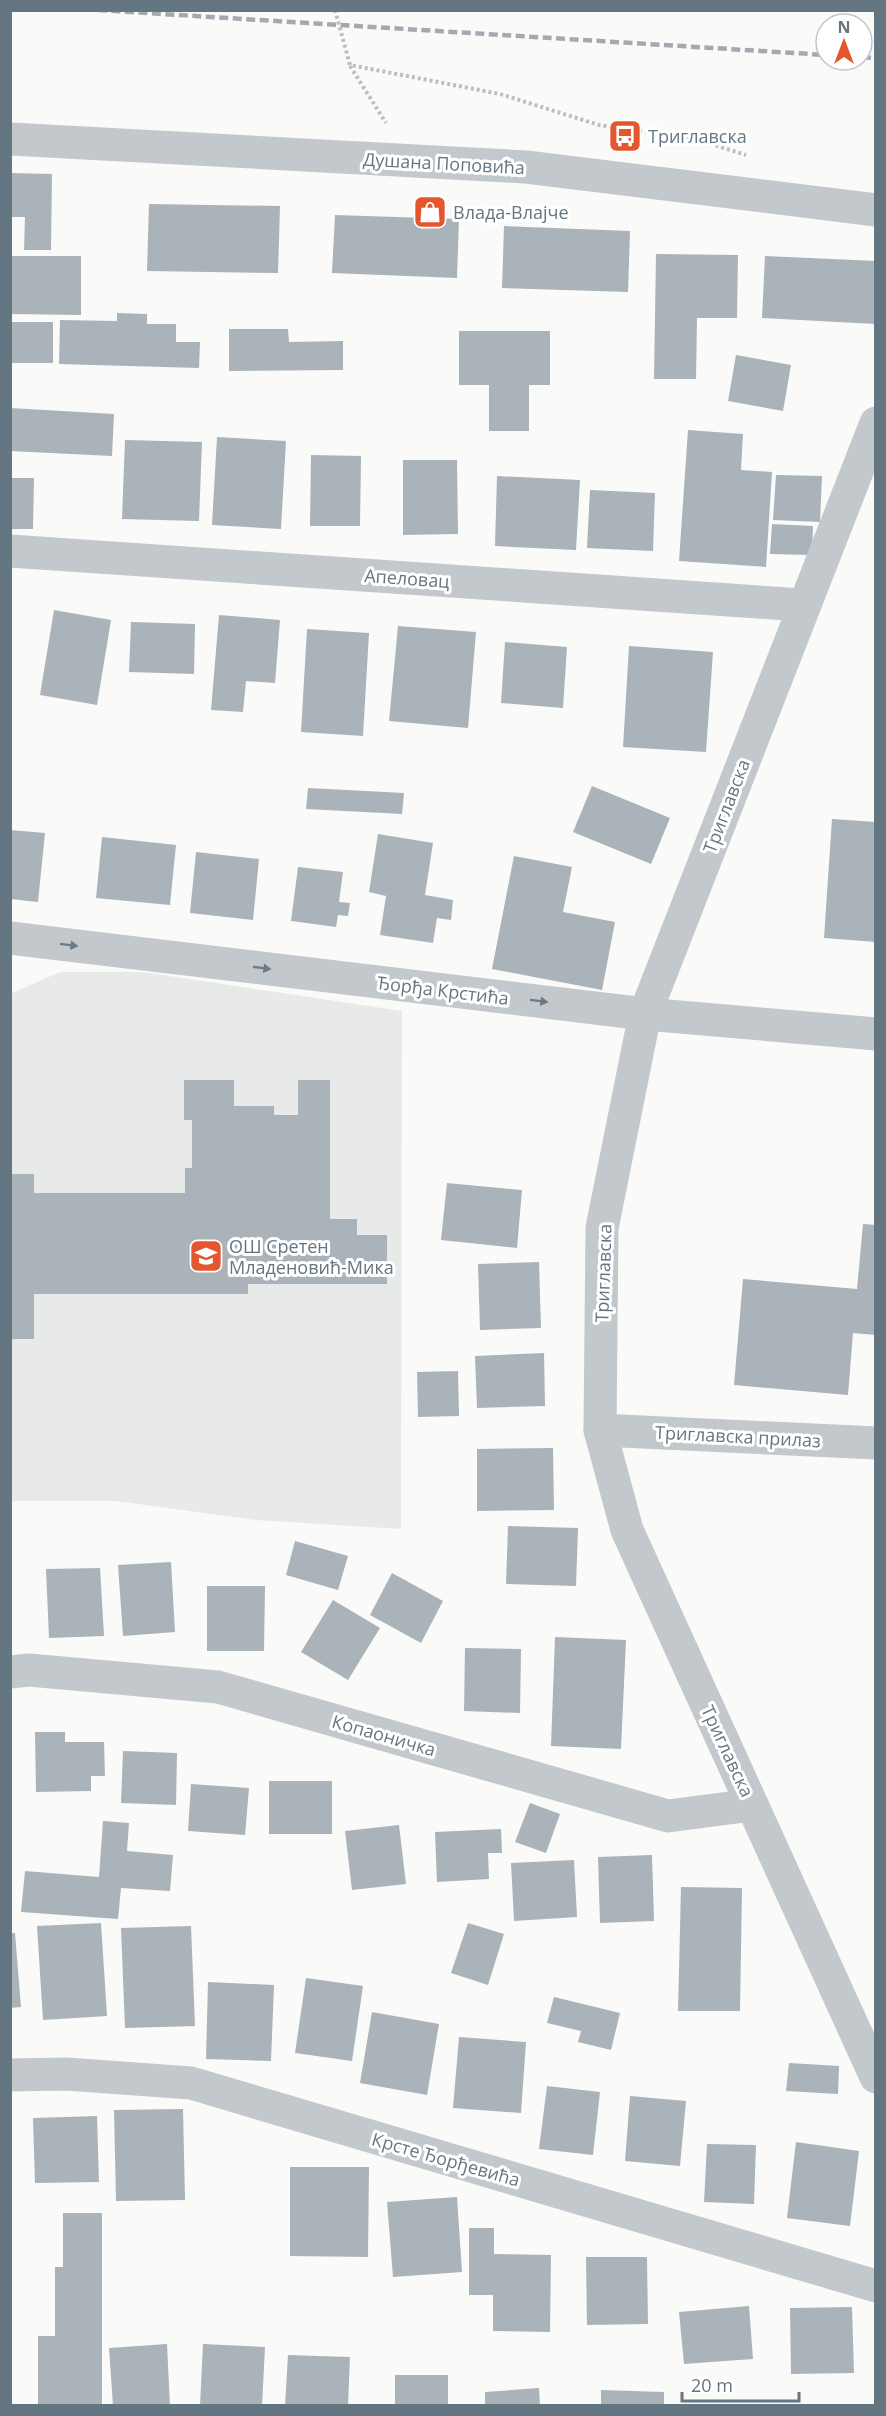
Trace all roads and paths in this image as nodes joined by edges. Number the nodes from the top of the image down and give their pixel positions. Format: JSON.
{"nodes":[{"id":1,"x":336,"y":10,"type":"edge"},
{"id":2,"x":350,"y":65,"type":"junction"},
{"id":3,"x":390,"y":130,"type":"dead end"},
{"id":4,"x":10,"y":140,"type":"edge"},
{"id":5,"x":749,"y":157,"type":"dead end"},
{"id":6,"x":876,"y":210,"type":"edge"},
{"id":7,"x":876,"y":423,"type":"edge"},
{"id":8,"x":10,"y":551,"type":"edge"},
{"id":9,"x":803,"y":605,"type":"junction"},
{"id":10,"x":10,"y":938,"type":"edge"},
{"id":11,"x":645,"y":1014,"type":"junction"},
{"id":12,"x":876,"y":1034,"type":"edge"},
{"id":13,"x":600,"y":1430,"type":"junction"},
{"id":14,"x":876,"y":1443,"type":"edge"},
{"id":15,"x":10,"y":1672,"type":"edge"},
{"id":16,"x":752,"y":1805,"type":"junction"},
{"id":17,"x":10,"y":2075,"type":"edge"},
{"id":18,"x":876,"y":2077,"type":"edge"},
{"id":19,"x":876,"y":2286,"type":"edge"}],
"edges":[{"from":1,"to":2,"type":"path"},
{"from":2,"to":3,"type":"path"},
{"from":2,"to":5,"type":"path"},
{"from":4,"to":6,"type":"street","name":"Душана Поповића"},
{"from":7,"to":9,"type":"street","name":"Триглавска"},
{"from":8,"to":9,"type":"street","name":"Апеловац"},
{"from":9,"to":11,"type":"street","name":"Триглавска"},
{"from":10,"to":11,"type":"street","name":"Ђорђа Крстића","one_way":true},
{"from":11,"to":12,"type":"street","name":"Ђорђа Крстића"},
{"from":11,"to":13,"type":"street","name":"Триглавска"},
{"from":13,"to":14,"type":"street","name":"Триглавска прилаз"},
{"from":13,"to":16,"type":"street","name":"Триглавска"},
{"from":15,"to":16,"type":"street","name":"Копаоничка"},
{"from":16,"to":18,"type":"street","name":"Триглавска"},
{"from":17,"to":19,"type":"street","name":"Крсте Ђорђевића"}]}
